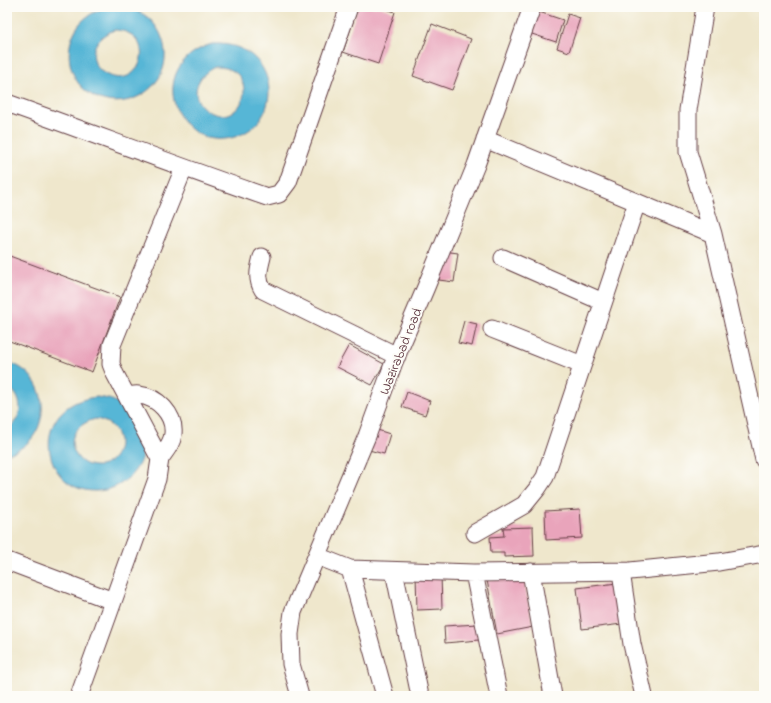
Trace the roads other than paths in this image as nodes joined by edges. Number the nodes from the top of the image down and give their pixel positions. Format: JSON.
{"nodes":[{"id":1,"x":349,"y":7,"type":"edge"},
{"id":2,"x":532,"y":7,"type":"edge"},
{"id":3,"x":705,"y":7,"type":"edge"},
{"id":4,"x":7,"y":103,"type":"edge"},
{"id":5,"x":485,"y":139,"type":"junction"},
{"id":6,"x":184,"y":168,"type":"junction"},
{"id":7,"x":637,"y":202,"type":"junction"},
{"id":8,"x":713,"y":234,"type":"junction"},
{"id":9,"x":262,"y":257,"type":"dead end"},
{"id":10,"x":503,"y":258,"type":"dead end"},
{"id":11,"x":603,"y":302,"type":"junction"},
{"id":12,"x":492,"y":329,"type":"dead end"},
{"id":13,"x":397,"y":356,"type":"junction"},
{"id":14,"x":582,"y":365,"type":"junction"},
{"id":15,"x":127,"y":396,"type":"junction"},
{"id":16,"x":160,"y":459,"type":"junction"},
{"id":17,"x":764,"y":460,"type":"edge"},
{"id":18,"x":475,"y":533,"type":"dead end"},
{"id":19,"x":764,"y":554,"type":"edge"},
{"id":20,"x":317,"y":556,"type":"junction"},
{"id":21,"x":7,"y":560,"type":"edge"},
{"id":22,"x":350,"y":569,"type":"junction"},
{"id":23,"x":394,"y":571,"type":"junction"},
{"id":24,"x":625,"y":571,"type":"junction"},
{"id":25,"x":530,"y":572,"type":"junction"},
{"id":26,"x":474,"y":573,"type":"junction"},
{"id":27,"x":113,"y":601,"type":"junction"},
{"id":28,"x":79,"y":696,"type":"edge"},
{"id":29,"x":300,"y":696,"type":"edge"},
{"id":30,"x":385,"y":696,"type":"edge"},
{"id":31,"x":420,"y":696,"type":"edge"},
{"id":32,"x":499,"y":696,"type":"edge"},
{"id":33,"x":554,"y":696,"type":"edge"},
{"id":34,"x":644,"y":696,"type":"edge"}],
"edges":[{"from":1,"to":6,"type":"street"},
{"from":2,"to":5,"type":"street","name":"Wazirabad road"},
{"from":3,"to":8,"type":"street"},
{"from":4,"to":6,"type":"street"},
{"from":5,"to":7,"type":"street"},
{"from":5,"to":13,"type":"street","name":"Wazirabad road"},
{"from":6,"to":15,"type":"street"},
{"from":7,"to":8,"type":"street"},
{"from":7,"to":11,"type":"street"},
{"from":8,"to":17,"type":"street"},
{"from":9,"to":13,"type":"street"},
{"from":10,"to":11,"type":"street"},
{"from":11,"to":14,"type":"street"},
{"from":12,"to":14,"type":"street"},
{"from":13,"to":20,"type":"street","name":"Wazirabad road"},
{"from":14,"to":18,"type":"street"},
{"from":15,"to":16,"type":"street"},
{"from":15,"to":16,"type":"street"},
{"from":16,"to":27,"type":"street"},
{"from":19,"to":24,"type":"street"},
{"from":20,"to":22,"type":"street"},
{"from":20,"to":29,"type":"street","name":"Wazirabad road"},
{"from":21,"to":27,"type":"street"},
{"from":22,"to":23,"type":"street"},
{"from":22,"to":30,"type":"street"},
{"from":23,"to":26,"type":"street"},
{"from":23,"to":31,"type":"street"},
{"from":24,"to":25,"type":"street"},
{"from":24,"to":34,"type":"street"},
{"from":25,"to":26,"type":"street"},
{"from":25,"to":33,"type":"street"},
{"from":26,"to":32,"type":"street"},
{"from":27,"to":28,"type":"street"}]}
